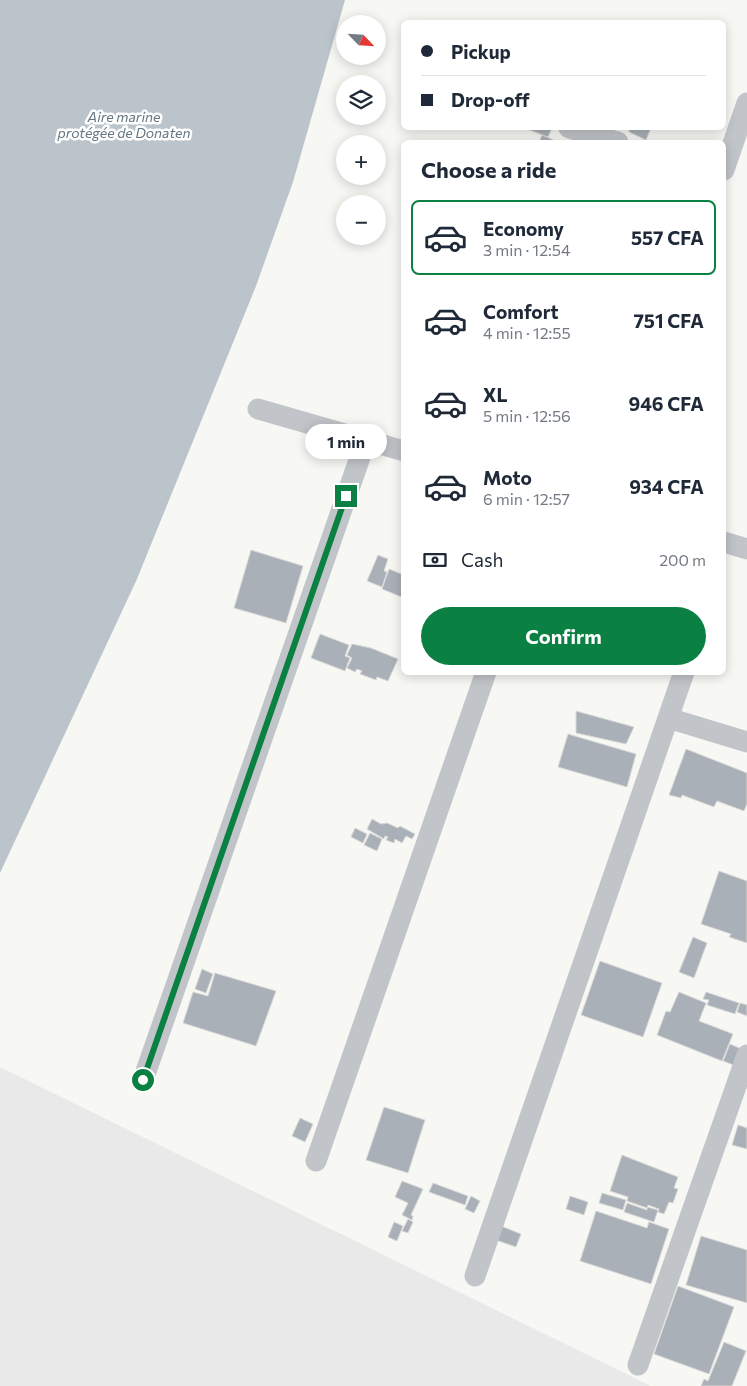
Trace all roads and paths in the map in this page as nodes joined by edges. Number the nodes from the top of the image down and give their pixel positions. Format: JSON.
{"nodes":[{"id":1,"x":747,"y":103,"type":"edge"},
{"id":2,"x":576,"y":130,"type":"edge"},
{"id":3,"x":611,"y":140,"type":"edge"},
{"id":4,"x":726,"y":164,"type":"edge"},
{"id":5,"x":258,"y":409,"type":"dead end"},
{"id":6,"x":366,"y":440,"type":"junction"},
{"id":7,"x":401,"y":450,"type":"edge"},
{"id":8,"x":485,"y":675,"type":"edge"},
{"id":9,"x":683,"y":675,"type":"edge"},
{"id":10,"x":668,"y":718,"type":"junction"},
{"id":11,"x":747,"y":742,"type":"edge"},
{"id":12,"x":747,"y":1056,"type":"edge"},
{"id":13,"x":143,"y":1080,"type":"dead end"},
{"id":14,"x":316,"y":1161,"type":"dead end"},
{"id":15,"x":475,"y":1276,"type":"dead end"},
{"id":16,"x":638,"y":1365,"type":"dead end"}],
"edges":[{"from":1,"to":4,"type":"street"},
{"from":2,"to":3,"type":"street"},
{"from":5,"to":6,"type":"street"},
{"from":6,"to":7,"type":"street"},
{"from":6,"to":13,"type":"street"},
{"from":8,"to":14,"type":"street"},
{"from":9,"to":10,"type":"street"},
{"from":10,"to":11,"type":"street"},
{"from":10,"to":15,"type":"street"},
{"from":12,"to":16,"type":"street"}]}
